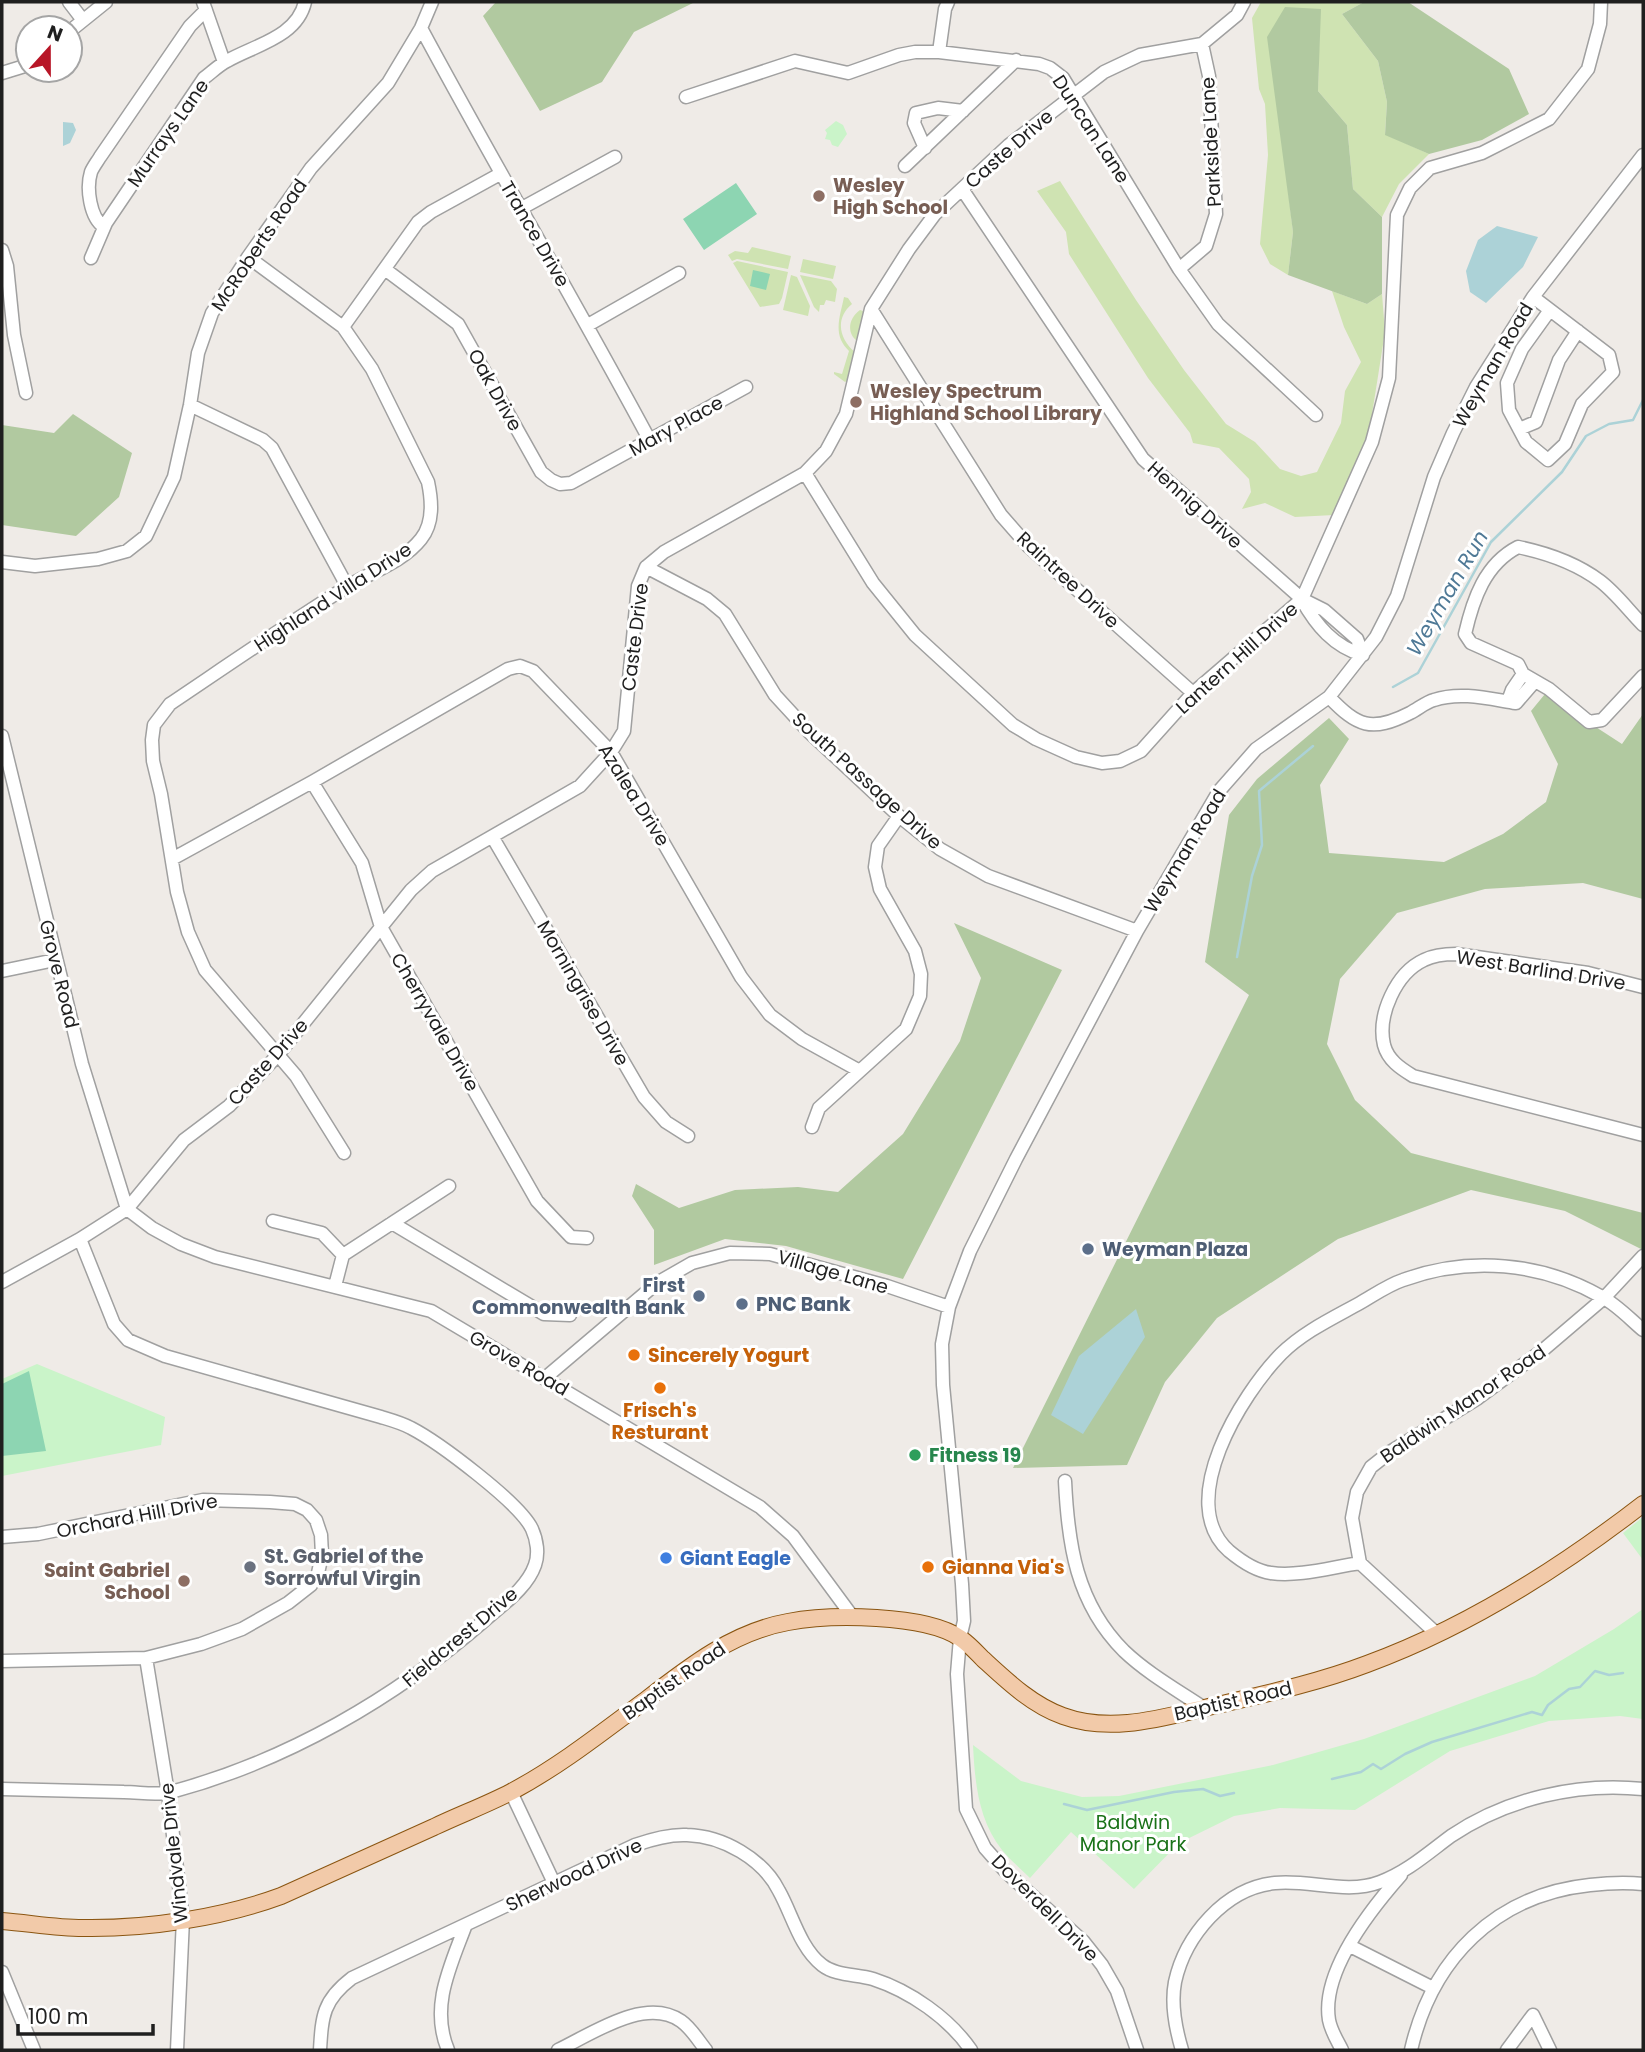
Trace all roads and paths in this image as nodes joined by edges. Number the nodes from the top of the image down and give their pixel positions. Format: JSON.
{"nodes":[{"id":1,"x":106,"y":2,"type":"edge"},
{"id":2,"x":305,"y":2,"type":"edge"},
{"id":3,"x":432,"y":2,"type":"edge"},
{"id":4,"x":948,"y":2,"type":"edge"},
{"id":5,"x":1244,"y":2,"type":"edge"},
{"id":6,"x":1601,"y":2,"type":"edge"},
{"id":7,"x":204,"y":6,"type":"edge"},
{"id":8,"x":84,"y":18,"type":"edge"},
{"id":9,"x":421,"y":28,"type":"junction"},
{"id":10,"x":1202,"y":44,"type":"junction"},
{"id":11,"x":939,"y":52,"type":"junction"},
{"id":12,"x":1016,"y":60,"type":"junction"},
{"id":13,"x":224,"y":62,"type":"junction"},
{"id":14,"x":1073,"y":95,"type":"junction"},
{"id":15,"x":686,"y":97,"type":"dead end"},
{"id":16,"x":963,"y":111,"type":"junction"},
{"id":17,"x":925,"y":148,"type":"junction"},
{"id":18,"x":1643,"y":155,"type":"edge"},
{"id":19,"x":615,"y":156,"type":"dead end"},
{"id":20,"x":905,"y":166,"type":"dead end"},
{"id":21,"x":500,"y":174,"type":"junction"},
{"id":22,"x":962,"y":189,"type":"junction"},
{"id":23,"x":522,"y":208,"type":"junction"},
{"id":24,"x":104,"y":227,"type":"junction"},
{"id":25,"x":2,"y":250,"type":"edge"},
{"id":26,"x":248,"y":257,"type":"junction"},
{"id":27,"x":92,"y":258,"type":"dead end"},
{"id":28,"x":1179,"y":269,"type":"junction"},
{"id":29,"x":386,"y":270,"type":"junction"},
{"id":30,"x":679,"y":273,"type":"dead end"},
{"id":31,"x":1532,"y":297,"type":"junction"},
{"id":32,"x":871,"y":309,"type":"junction"},
{"id":33,"x":1550,"y":310,"type":"junction"},
{"id":34,"x":588,"y":325,"type":"junction"},
{"id":35,"x":344,"y":327,"type":"junction"},
{"id":36,"x":1578,"y":331,"type":"junction"},
{"id":37,"x":746,"y":387,"type":"dead end"},
{"id":38,"x":26,"y":393,"type":"dead end"},
{"id":39,"x":190,"y":405,"type":"junction"},
{"id":40,"x":1315,"y":415,"type":"dead end"},
{"id":41,"x":1519,"y":429,"type":"junction"},
{"id":42,"x":649,"y":439,"type":"junction"},
{"id":43,"x":606,"y":465,"type":"joint"},
{"id":44,"x":805,"y":473,"type":"junction"},
{"id":45,"x":2,"y":562,"type":"edge"},
{"id":46,"x":646,"y":567,"type":"junction"},
{"id":47,"x":347,"y":586,"type":"junction"},
{"id":48,"x":1302,"y":599,"type":"junction"},
{"id":49,"x":1643,"y":625,"type":"edge"},
{"id":50,"x":1363,"y":655,"type":"junction"},
{"id":51,"x":1643,"y":676,"type":"edge"},
{"id":52,"x":1529,"y":678,"type":"junction"},
{"id":53,"x":1193,"y":694,"type":"junction"},
{"id":54,"x":1329,"y":696,"type":"junction"},
{"id":55,"x":2,"y":736,"type":"edge"},
{"id":56,"x":611,"y":752,"type":"junction"},
{"id":57,"x":312,"y":782,"type":"junction"},
{"id":58,"x":900,"y":816,"type":"junction"},
{"id":59,"x":493,"y":838,"type":"junction"},
{"id":60,"x":172,"y":859,"type":"junction"},
{"id":61,"x":381,"y":927,"type":"junction"},
{"id":62,"x":1137,"y":931,"type":"junction"},
{"id":63,"x":55,"y":960,"type":"junction"},
{"id":64,"x":2,"y":971,"type":"edge"},
{"id":65,"x":1643,"y":987,"type":"edge"},
{"id":66,"x":277,"y":1056,"type":"junction"},
{"id":67,"x":858,"y":1070,"type":"junction"},
{"id":68,"x":812,"y":1127,"type":"dead end"},
{"id":69,"x":1643,"y":1135,"type":"edge"},
{"id":70,"x":688,"y":1136,"type":"dead end"},
{"id":71,"x":344,"y":1153,"type":"dead end"},
{"id":72,"x":449,"y":1186,"type":"dead end"},
{"id":73,"x":125,"y":1211,"type":"junction"},
{"id":74,"x":273,"y":1221,"type":"dead end"},
{"id":75,"x":392,"y":1223,"type":"junction"},
{"id":76,"x":587,"y":1238,"type":"dead end"},
{"id":77,"x":80,"y":1239,"type":"junction"},
{"id":78,"x":343,"y":1255,"type":"junction"},
{"id":79,"x":1643,"y":1256,"type":"edge"},
{"id":80,"x":2,"y":1282,"type":"edge"},
{"id":81,"x":335,"y":1286,"type":"junction"},
{"id":82,"x":1604,"y":1298,"type":"junction"},
{"id":83,"x":949,"y":1307,"type":"junction"},
{"id":84,"x":570,"y":1315,"type":"dead end"},
{"id":85,"x":1643,"y":1330,"type":"edge"},
{"id":86,"x":545,"y":1378,"type":"junction"},
{"id":87,"x":1065,"y":1481,"type":"dead end"},
{"id":88,"x":1643,"y":1504,"type":"edge"},
{"id":89,"x":2,"y":1537,"type":"edge"},
{"id":90,"x":1360,"y":1563,"type":"junction"},
{"id":91,"x":852,"y":1616,"type":"junction"},
{"id":92,"x":1438,"y":1635,"type":"junction"},
{"id":93,"x":960,"y":1638,"type":"junction"},
{"id":94,"x":146,"y":1658,"type":"junction"},
{"id":95,"x":2,"y":1661,"type":"edge"},
{"id":96,"x":1203,"y":1708,"type":"junction"},
{"id":97,"x":2,"y":1789,"type":"edge"},
{"id":98,"x":1643,"y":1789,"type":"edge"},
{"id":99,"x":511,"y":1792,"type":"junction"},
{"id":100,"x":168,"y":1793,"type":"junction"},
{"id":101,"x":1405,"y":1871,"type":"junction"},
{"id":102,"x":554,"y":1883,"type":"junction"},
{"id":103,"x":1643,"y":1885,"type":"edge"},
{"id":104,"x":183,"y":1919,"type":"junction"},
{"id":105,"x":2,"y":1921,"type":"edge"},
{"id":106,"x":465,"y":1927,"type":"junction"},
{"id":107,"x":1350,"y":1946,"type":"junction"},
{"id":108,"x":2,"y":1972,"type":"edge"},
{"id":109,"x":1433,"y":1988,"type":"junction"},
{"id":110,"x":34,"y":2050,"type":"edge"},
{"id":111,"x":177,"y":2050,"type":"edge"},
{"id":112,"x":320,"y":2050,"type":"edge"},
{"id":113,"x":448,"y":2050,"type":"edge"},
{"id":114,"x":558,"y":2050,"type":"edge"},
{"id":115,"x":706,"y":2050,"type":"edge"},
{"id":116,"x":971,"y":2050,"type":"edge"},
{"id":117,"x":1137,"y":2050,"type":"edge"},
{"id":118,"x":1181,"y":2050,"type":"edge"},
{"id":119,"x":1342,"y":2050,"type":"edge"},
{"id":120,"x":1411,"y":2050,"type":"edge"},
{"id":121,"x":1507,"y":2050,"type":"edge"},
{"id":122,"x":1550,"y":2050,"type":"edge"}],
"edges":[{"from":1,"to":8,"type":"street"},
{"from":2,"to":13,"type":"street","name":"Murrays Lane"},
{"from":3,"to":9,"type":"street","name":"McRoberts Road"},
{"from":4,"to":11,"type":"street"},
{"from":5,"to":10,"type":"street"},
{"from":6,"to":48,"type":"street","name":"Lantern Hill Drive"},
{"from":7,"to":13,"type":"street"},
{"from":7,"to":24,"type":"street"},
{"from":9,"to":21,"type":"street","name":"Trance Drive"},
{"from":9,"to":26,"type":"street","name":"McRoberts Road"},
{"from":10,"to":14,"type":"street","name":"Caste Drive"},
{"from":10,"to":28,"type":"street","name":"Parkside Lane"},
{"from":11,"to":12,"type":"street","name":"Duncan Lane"},
{"from":11,"to":15,"type":"street","name":"Duncan Lane"},
{"from":12,"to":14,"type":"street","name":"Duncan Lane"},
{"from":12,"to":16,"type":"street"},
{"from":13,"to":24,"type":"street","name":"Murrays Lane"},
{"from":14,"to":22,"type":"street","name":"Caste Drive"},
{"from":14,"to":28,"type":"street","name":"Duncan Lane"},
{"from":16,"to":17,"type":"street"},
{"from":16,"to":17,"type":"street"},
{"from":17,"to":20,"type":"street"},
{"from":18,"to":31,"type":"street","name":"Weyman Road"},
{"from":19,"to":23,"type":"street"},
{"from":21,"to":23,"type":"street","name":"Trance Drive"},
{"from":21,"to":29,"type":"street"},
{"from":22,"to":32,"type":"street","name":"Caste Drive"},
{"from":22,"to":48,"type":"street","name":"Hennig Drive"},
{"from":23,"to":34,"type":"street","name":"Trance Drive"},
{"from":24,"to":27,"type":"street","name":"Murrays Lane"},
{"from":25,"to":38,"type":"street"},
{"from":26,"to":35,"type":"street","name":"Highland Villa Drive"},
{"from":26,"to":39,"type":"street","name":"McRoberts Road"},
{"from":28,"to":40,"type":"street","name":"Duncan Lane"},
{"from":29,"to":35,"type":"street"},
{"from":29,"to":43,"type":"street","name":"Oak Drive"},
{"from":30,"to":34,"type":"street"},
{"from":31,"to":33,"type":"street"},
{"from":31,"to":50,"type":"street","name":"Weyman Road"},
{"from":32,"to":44,"type":"street","name":"Caste Drive"},
{"from":32,"to":53,"type":"street","name":"Raintree Drive"},
{"from":33,"to":36,"type":"street"},
{"from":33,"to":41,"type":"street"},
{"from":34,"to":42,"type":"street","name":"Trance Drive"},
{"from":35,"to":47,"type":"street","name":"Highland Villa Drive"},
{"from":36,"to":41,"type":"street"},
{"from":36,"to":41,"type":"street"},
{"from":37,"to":42,"type":"street","name":"Mary Place"},
{"from":39,"to":45,"type":"street","name":"McRoberts Road"},
{"from":39,"to":47,"type":"street"},
{"from":42,"to":43,"type":"street","name":"Mary Place"},
{"from":44,"to":46,"type":"street","name":"Caste Drive"},
{"from":44,"to":53,"type":"street","name":"Lantern Hill Drive"},
{"from":46,"to":56,"type":"street","name":"Caste Drive"},
{"from":46,"to":58,"type":"street","name":"South Passage Drive"},
{"from":47,"to":60,"type":"street","name":"Highland Villa Drive"},
{"from":48,"to":50,"type":"street","name":"Hennig Drive"},
{"from":48,"to":53,"type":"street","name":"Lantern Hill Drive"},
{"from":49,"to":52,"type":"street"},
{"from":50,"to":54,"type":"street","name":"Weyman Road"},
{"from":51,"to":52,"type":"street"},
{"from":52,"to":54,"type":"street"},
{"from":54,"to":62,"type":"street","name":"Weyman Road"},
{"from":55,"to":63,"type":"street","name":"Grove Road"},
{"from":56,"to":57,"type":"street","name":"Azalea Drive"},
{"from":56,"to":59,"type":"street","name":"Caste Drive"},
{"from":56,"to":67,"type":"street","name":"Azalea Drive"},
{"from":57,"to":60,"type":"street","name":"Azalea Drive"},
{"from":57,"to":61,"type":"street","name":"Cherryvale Drive"},
{"from":58,"to":62,"type":"street","name":"South Passage Drive"},
{"from":58,"to":67,"type":"street"},
{"from":59,"to":61,"type":"street","name":"Caste Drive"},
{"from":59,"to":70,"type":"street","name":"Morningrise Drive"},
{"from":60,"to":66,"type":"street","name":"Highland Villa Drive"},
{"from":61,"to":66,"type":"street","name":"Caste Drive"},
{"from":61,"to":76,"type":"street","name":"Cherryvale Drive"},
{"from":62,"to":83,"type":"street","name":"Weyman Road"},
{"from":63,"to":64,"type":"street"},
{"from":63,"to":73,"type":"street","name":"Grove Road"},
{"from":65,"to":69,"type":"street","name":"West Barlind Drive"},
{"from":66,"to":71,"type":"street","name":"Highland Villa Drive"},
{"from":66,"to":73,"type":"street","name":"Caste Drive"},
{"from":67,"to":68,"type":"street"},
{"from":72,"to":75,"type":"street"},
{"from":73,"to":77,"type":"street","name":"Caste Drive"},
{"from":73,"to":81,"type":"street","name":"Grove Road"},
{"from":74,"to":78,"type":"street"},
{"from":75,"to":78,"type":"street"},
{"from":75,"to":84,"type":"street"},
{"from":77,"to":80,"type":"street","name":"Caste Drive"},
{"from":77,"to":100,"type":"street","name":"Fieldcrest Drive"},
{"from":78,"to":81,"type":"street"},
{"from":79,"to":82,"type":"street","name":"Baldwin Manor Road"},
{"from":81,"to":86,"type":"street","name":"Grove Road"},
{"from":82,"to":85,"type":"street"},
{"from":82,"to":90,"type":"street","name":"Baldwin Manor Road"},
{"from":82,"to":90,"type":"street"},
{"from":83,"to":86,"type":"street","name":"Village Lane"},
{"from":83,"to":93,"type":"street","name":"Weyman Road"},
{"from":86,"to":91,"type":"street","name":"Grove Road"},
{"from":87,"to":96,"type":"street"},
{"from":88,"to":92,"type":"main road","name":"Baptist Road"},
{"from":89,"to":94,"type":"street","name":"Orchard Hill Drive"},
{"from":90,"to":92,"type":"street"},
{"from":91,"to":93,"type":"main road","name":"Baptist Road"},
{"from":91,"to":99,"type":"main road","name":"Baptist Road"},
{"from":92,"to":96,"type":"main road","name":"Baptist Road"},
{"from":93,"to":96,"type":"main road","name":"Baptist Road"},
{"from":93,"to":117,"type":"street","name":"Doverdell Drive"},
{"from":94,"to":95,"type":"street","name":"Orchard Hill Drive"},
{"from":94,"to":100,"type":"street","name":"Windvale Drive"},
{"from":97,"to":100,"type":"street","name":"Fieldcrest Drive"},
{"from":98,"to":101,"type":"street"},
{"from":99,"to":102,"type":"street"},
{"from":99,"to":104,"type":"main road","name":"Baptist Road"},
{"from":100,"to":104,"type":"street","name":"Windvale Drive"},
{"from":101,"to":107,"type":"street"},
{"from":101,"to":118,"type":"street"},
{"from":102,"to":106,"type":"street","name":"Sherwood Drive"},
{"from":102,"to":116,"type":"street","name":"Sherwood Drive"},
{"from":103,"to":109,"type":"street"},
{"from":104,"to":105,"type":"main road","name":"Baptist Road"},
{"from":104,"to":111,"type":"street","name":"Windvale Drive"},
{"from":106,"to":112,"type":"street","name":"Sherwood Drive"},
{"from":106,"to":113,"type":"street"},
{"from":107,"to":109,"type":"street"},
{"from":107,"to":119,"type":"street"},
{"from":108,"to":110,"type":"street"},
{"from":109,"to":120,"type":"street"},
{"from":114,"to":115,"type":"street"},
{"from":121,"to":122,"type":"street"}]}
